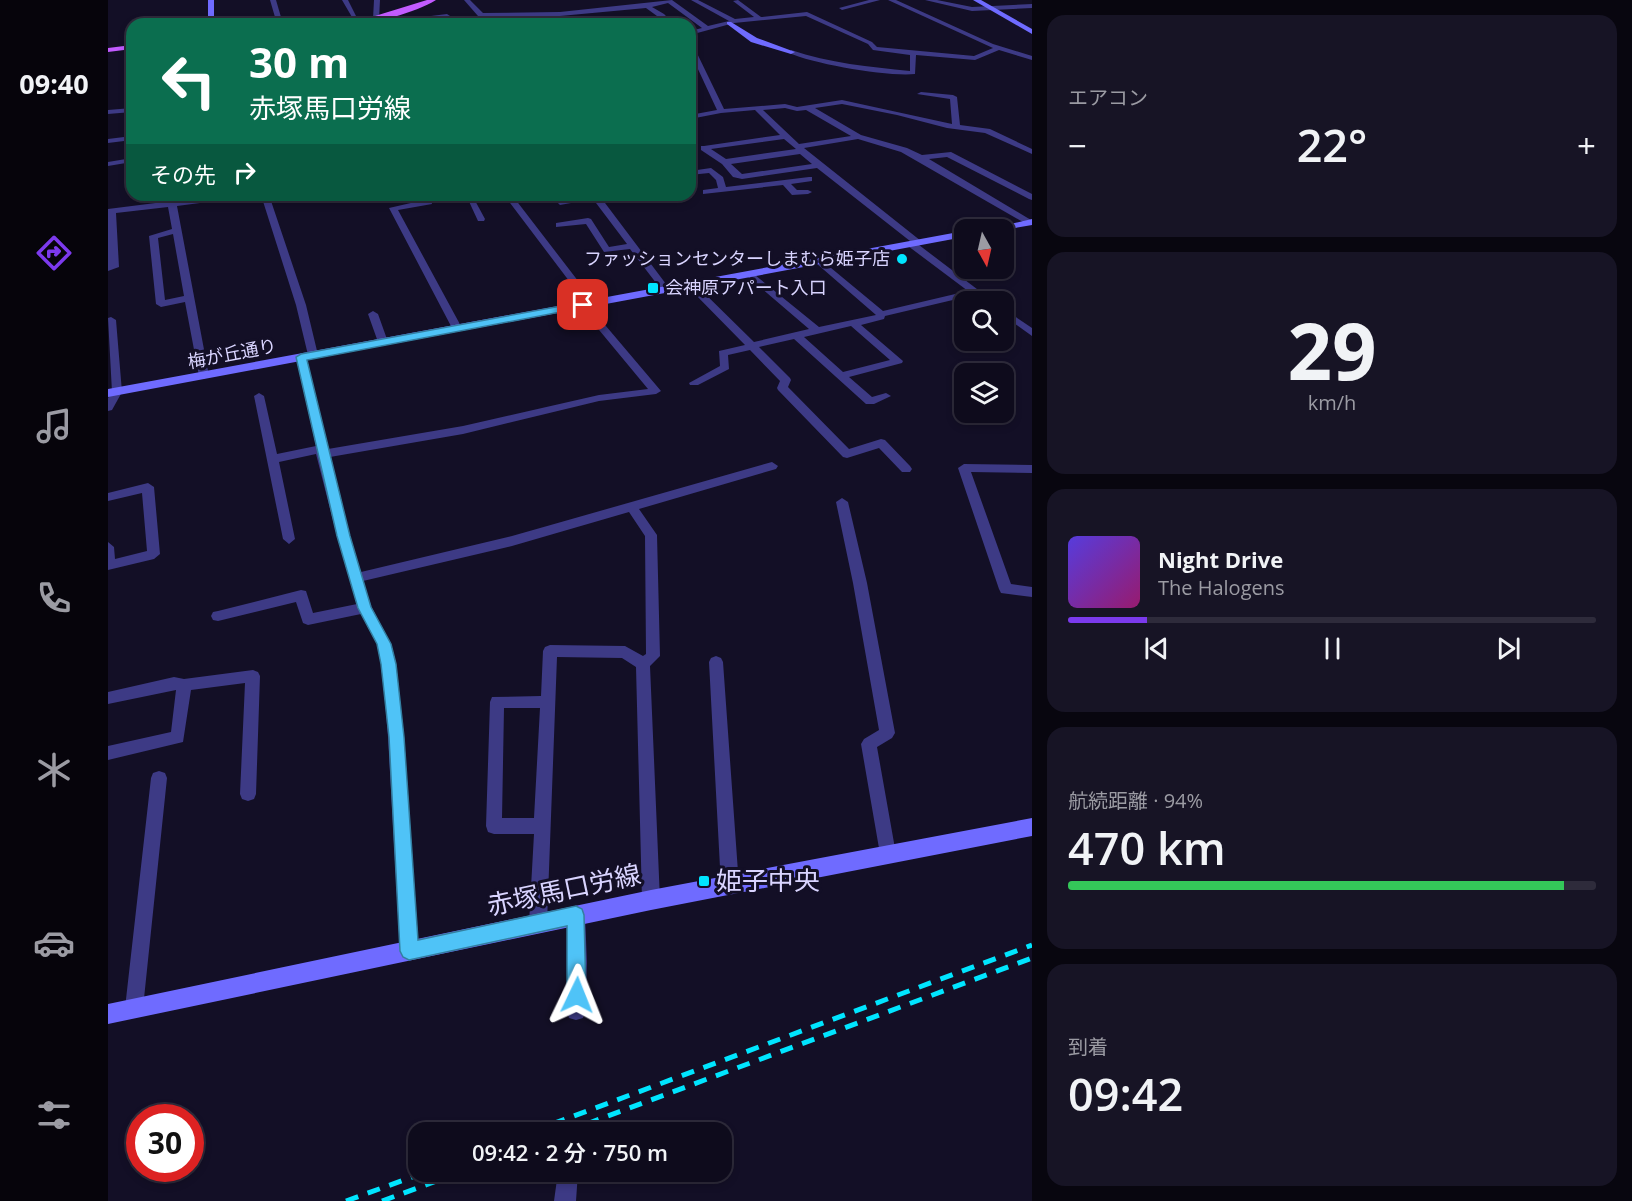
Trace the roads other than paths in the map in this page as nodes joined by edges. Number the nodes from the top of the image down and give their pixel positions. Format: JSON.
{"nodes":[{"id":1,"x":212,"y":0,"type":"edge"},
{"id":2,"x":273,"y":0,"type":"edge"},
{"id":3,"x":345,"y":0,"type":"edge"},
{"id":4,"x":377,"y":0,"type":"edge"},
{"id":5,"x":433,"y":0,"type":"edge"},
{"id":6,"x":466,"y":0,"type":"edge"},
{"id":7,"x":602,"y":0,"type":"edge"},
{"id":8,"x":636,"y":0,"type":"edge"},
{"id":9,"x":694,"y":0,"type":"edge"},
{"id":10,"x":877,"y":0,"type":"edge"},
{"id":11,"x":891,"y":0,"type":"edge"},
{"id":12,"x":928,"y":0,"type":"edge"},
{"id":13,"x":976,"y":0,"type":"edge"},
{"id":14,"x":669,"y":1,"type":"edge"},
{"id":15,"x":736,"y":1,"type":"edge"},
{"id":16,"x":554,"y":3,"type":"dead end"},
{"id":17,"x":647,"y":6,"type":"junction"},
{"id":18,"x":1032,"y":6,"type":"edge"},
{"id":19,"x":706,"y":7,"type":"junction"},
{"id":20,"x":1023,"y":7,"type":"junction"},
{"id":21,"x":607,"y":8,"type":"junction"},
{"id":22,"x":842,"y":8,"type":"dead end"},
{"id":23,"x":991,"y":9,"type":"junction"},
{"id":24,"x":682,"y":10,"type":"junction"},
{"id":25,"x":552,"y":14,"type":"junction"},
{"id":26,"x":560,"y":14,"type":"junction"},
{"id":27,"x":480,"y":15,"type":"junction"},
{"id":28,"x":1030,"y":15,"type":"dead end"},
{"id":29,"x":211,"y":18,"type":"edge"},
{"id":30,"x":278,"y":18,"type":"edge"},
{"id":31,"x":356,"y":18,"type":"edge"},
{"id":32,"x":376,"y":18,"type":"edge"},
{"id":33,"x":379,"y":18,"type":"edge"},
{"id":34,"x":432,"y":18,"type":"edge"},
{"id":35,"x":447,"y":18,"type":"edge"},
{"id":36,"x":483,"y":18,"type":"edge"},
{"id":37,"x":561,"y":18,"type":"edge"},
{"id":38,"x":665,"y":18,"type":"edge"},
{"id":39,"x":693,"y":18,"type":"edge"},
{"id":40,"x":760,"y":19,"type":"junction"},
{"id":41,"x":696,"y":20,"type":"edge"},
{"id":42,"x":732,"y":22,"type":"junction"},
{"id":43,"x":706,"y":28,"type":"junction"},
{"id":44,"x":696,"y":31,"type":"edge"},
{"id":45,"x":1032,"y":32,"type":"edge"},
{"id":46,"x":126,"y":48,"type":"edge"},
{"id":47,"x":998,"y":48,"type":"junction"},
{"id":48,"x":108,"y":50,"type":"edge"},
{"id":49,"x":791,"y":52,"type":"joint"},
{"id":50,"x":913,"y":53,"type":"junction"},
{"id":51,"x":1032,"y":58,"type":"edge"},
{"id":52,"x":696,"y":66,"type":"edge"},
{"id":53,"x":921,"y":94,"type":"dead end"},
{"id":54,"x":807,"y":107,"type":"junction"},
{"id":55,"x":757,"y":108,"type":"junction"},
{"id":56,"x":126,"y":110,"type":"edge"},
{"id":57,"x":721,"y":111,"type":"junction"},
{"id":58,"x":108,"y":112,"type":"edge"},
{"id":59,"x":696,"y":116,"type":"edge"},
{"id":60,"x":956,"y":127,"type":"junction"},
{"id":61,"x":786,"y":136,"type":"junction"},
{"id":62,"x":858,"y":137,"type":"junction"},
{"id":63,"x":1028,"y":138,"type":"dead end"},
{"id":64,"x":126,"y":139,"type":"edge"},
{"id":65,"x":108,"y":141,"type":"edge"},
{"id":66,"x":1016,"y":143,"type":"junction"},
{"id":67,"x":800,"y":149,"type":"junction"},
{"id":68,"x":1032,"y":152,"type":"edge"},
{"id":69,"x":921,"y":158,"type":"junction"},
{"id":70,"x":126,"y":161,"type":"edge"},
{"id":71,"x":725,"y":162,"type":"junction"},
{"id":72,"x":108,"y":164,"type":"edge"},
{"id":73,"x":819,"y":165,"type":"junction"},
{"id":74,"x":696,"y":172,"type":"edge"},
{"id":75,"x":809,"y":179,"type":"dead end"},
{"id":76,"x":785,"y":182,"type":"junction"},
{"id":77,"x":722,"y":189,"type":"junction"},
{"id":78,"x":706,"y":192,"type":"dead end"},
{"id":79,"x":808,"y":192,"type":"dead end"},
{"id":80,"x":1032,"y":197,"type":"edge"},
{"id":81,"x":194,"y":201,"type":"edge"},
{"id":82,"x":266,"y":201,"type":"edge"},
{"id":83,"x":429,"y":201,"type":"edge"},
{"id":84,"x":472,"y":201,"type":"edge"},
{"id":85,"x":512,"y":201,"type":"edge"},
{"id":86,"x":600,"y":201,"type":"edge"},
{"id":87,"x":172,"y":204,"type":"junction"},
{"id":88,"x":110,"y":212,"type":"edge"},
{"id":89,"x":481,"y":219,"type":"dead end"},
{"id":90,"x":1030,"y":222,"type":"edge"},
{"id":91,"x":559,"y":225,"type":"dead end"},
{"id":92,"x":1014,"y":225,"type":"edge"},
{"id":93,"x":177,"y":231,"type":"junction"},
{"id":94,"x":954,"y":236,"type":"edge"},
{"id":95,"x":110,"y":237,"type":"edge"},
{"id":96,"x":914,"y":243,"type":"junction"},
{"id":97,"x":632,"y":246,"type":"junction"},
{"id":98,"x":819,"y":261,"type":"junction"},
{"id":99,"x":108,"y":268,"type":"edge"},
{"id":100,"x":750,"y":274,"type":"junction"},
{"id":101,"x":691,"y":285,"type":"junction"},
{"id":102,"x":666,"y":290,"type":"junction"},
{"id":103,"x":974,"y":291,"type":"edge"},
{"id":104,"x":954,"y":297,"type":"edge"},
{"id":105,"x":190,"y":298,"type":"junction"},
{"id":106,"x":587,"y":304,"type":"junction"},
{"id":107,"x":373,"y":314,"type":"dead end"},
{"id":108,"x":881,"y":314,"type":"junction"},
{"id":109,"x":1014,"y":320,"type":"edge"},
{"id":110,"x":108,"y":321,"type":"edge"},
{"id":111,"x":854,"y":324,"type":"junction"},
{"id":112,"x":457,"y":328,"type":"junction"},
{"id":113,"x":817,"y":331,"type":"junction"},
{"id":114,"x":1032,"y":333,"type":"edge"},
{"id":115,"x":796,"y":336,"type":"junction"},
{"id":116,"x":383,"y":342,"type":"junction"},
{"id":117,"x":752,"y":344,"type":"junction"},
{"id":118,"x":307,"y":356,"type":"junction"},
{"id":119,"x":204,"y":376,"type":"junction"},
{"id":120,"x":842,"y":376,"type":"junction"},
{"id":121,"x":694,"y":383,"type":"dead end"},
{"id":122,"x":113,"y":392,"type":"edge"},
{"id":123,"x":259,"y":396,"type":"dead end"},
{"id":124,"x":886,"y":396,"type":"dead end"},
{"id":125,"x":108,"y":406,"type":"edge"},
{"id":126,"x":322,"y":452,"type":"junction"},
{"id":127,"x":273,"y":459,"type":"junction"},
{"id":128,"x":772,"y":466,"type":"dead end"},
{"id":129,"x":906,"y":469,"type":"dead end"},
{"id":130,"x":1032,"y":469,"type":"edge"},
{"id":131,"x":108,"y":496,"type":"edge"},
{"id":132,"x":842,"y":502,"type":"dead end"},
{"id":133,"x":631,"y":506,"type":"junction"},
{"id":134,"x":289,"y":539,"type":"dead end"},
{"id":135,"x":108,"y":547,"type":"edge"},
{"id":136,"x":356,"y":578,"type":"junction"},
{"id":137,"x":1032,"y":591,"type":"edge"},
{"id":138,"x":365,"y":608,"type":"junction"},
{"id":139,"x":218,"y":616,"type":"dead end"},
{"id":140,"x":716,"y":662,"type":"dead end"},
{"id":141,"x":643,"y":664,"type":"junction"},
{"id":142,"x":184,"y":685,"type":"junction"},
{"id":143,"x":108,"y":698,"type":"edge"},
{"id":144,"x":546,"y":702,"type":"junction"},
{"id":145,"x":108,"y":753,"type":"edge"},
{"id":146,"x":159,"y":778,"type":"dead end"},
{"id":147,"x":248,"y":794,"type":"dead end"},
{"id":148,"x":541,"y":826,"type":"junction"},
{"id":149,"x":1032,"y":827,"type":"edge"},
{"id":150,"x":888,"y":854,"type":"junction"},
{"id":151,"x":730,"y":886,"type":"junction"},
{"id":152,"x":651,"y":900,"type":"junction"},
{"id":153,"x":576,"y":915,"type":"junction"},
{"id":154,"x":538,"y":923,"type":"junction"},
{"id":155,"x":409,"y":951,"type":"junction"},
{"id":156,"x":134,"y":1008,"type":"junction"},
{"id":157,"x":576,"y":1011,"type":"dead end"},
{"id":158,"x":108,"y":1014,"type":"edge"},
{"id":159,"x":567,"y":1182,"type":"edge"},
{"id":160,"x":565,"y":1201,"type":"edge"}],
"edges":[{"from":1,"to":29,"type":"street"},
{"from":2,"to":30,"type":"street"},
{"from":3,"to":31,"type":"street"},
{"from":4,"to":32,"type":"street"},
{"from":5,"to":33,"type":"main road"},
{"from":6,"to":27,"type":"street"},
{"from":7,"to":21,"type":"street"},
{"from":8,"to":17,"type":"street"},
{"from":9,"to":19,"type":"street"},
{"from":10,"to":22,"type":"street"},
{"from":11,"to":47,"type":"street"},
{"from":12,"to":23,"type":"street"},
{"from":13,"to":23,"type":"street"},
{"from":14,"to":17,"type":"street"},
{"from":14,"to":24,"type":"street"},
{"from":15,"to":40,"type":"street"},
{"from":16,"to":25,"type":"street"},
{"from":17,"to":21,"type":"street"},
{"from":17,"to":38,"type":"street"},
{"from":18,"to":20,"type":"street"},
{"from":19,"to":24,"type":"street"},
{"from":19,"to":42,"type":"street"},
{"from":20,"to":23,"type":"street"},
{"from":20,"to":28,"type":"street"},
{"from":21,"to":26,"type":"street"},
{"from":23,"to":45,"type":"street"},
{"from":24,"to":39,"type":"street"},
{"from":25,"to":26,"type":"street"},
{"from":25,"to":27,"type":"street"},
{"from":26,"to":37,"type":"street"},
{"from":27,"to":36,"type":"street"},
{"from":34,"to":35,"type":"street"},
{"from":40,"to":42,"type":"street"},
{"from":40,"to":50,"type":"street"},
{"from":41,"to":43,"type":"street"},
{"from":42,"to":43,"type":"street"},
{"from":42,"to":49,"type":"street"},
{"from":43,"to":44,"type":"street"},
{"from":46,"to":48,"type":"main road"},
{"from":47,"to":50,"type":"street"},
{"from":47,"to":51,"type":"street"},
{"from":49,"to":50,"type":"street"},
{"from":52,"to":57,"type":"street"},
{"from":53,"to":60,"type":"street"},
{"from":54,"to":55,"type":"street"},
{"from":54,"to":60,"type":"street"},
{"from":54,"to":62,"type":"street"},
{"from":55,"to":57,"type":"street"},
{"from":55,"to":61,"type":"street"},
{"from":56,"to":58,"type":"street"},
{"from":57,"to":59,"type":"street"},
{"from":60,"to":66,"type":"street"},
{"from":61,"to":67,"type":"street"},
{"from":61,"to":71,"type":"street"},
{"from":62,"to":67,"type":"street"},
{"from":62,"to":69,"type":"street"},
{"from":63,"to":66,"type":"street"},
{"from":64,"to":65,"type":"street"},
{"from":66,"to":68,"type":"street"},
{"from":67,"to":71,"type":"street"},
{"from":67,"to":73,"type":"street"},
{"from":69,"to":80,"type":"street"},
{"from":69,"to":90,"type":"street"},
{"from":70,"to":72,"type":"street"},
{"from":71,"to":73,"type":"street"},
{"from":73,"to":96,"type":"street"},
{"from":74,"to":77,"type":"street"},
{"from":75,"to":76,"type":"street"},
{"from":76,"to":77,"type":"street"},
{"from":76,"to":79,"type":"street"},
{"from":77,"to":78,"type":"street"},
{"from":81,"to":87,"type":"street"},
{"from":82,"to":118,"type":"street"},
{"from":83,"to":112,"type":"street"},
{"from":84,"to":89,"type":"street"},
{"from":85,"to":106,"type":"street"},
{"from":86,"to":97,"type":"street"},
{"from":87,"to":88,"type":"street"},
{"from":87,"to":93,"type":"street"},
{"from":88,"to":95,"type":"street"},
{"from":90,"to":92,"type":"street"},
{"from":91,"to":97,"type":"street"},
{"from":93,"to":105,"type":"street"},
{"from":93,"to":105,"type":"street"},
{"from":94,"to":96,"type":"street","name":"梅が丘通り"},
{"from":95,"to":99,"type":"street"},
{"from":96,"to":98,"type":"street","name":"梅が丘通り"},
{"from":96,"to":103,"type":"street"},
{"from":97,"to":102,"type":"street"},
{"from":98,"to":100,"type":"street","name":"梅が丘通り"},
{"from":98,"to":108,"type":"street"},
{"from":100,"to":101,"type":"street","name":"梅が丘通り"},
{"from":100,"to":113,"type":"street"},
{"from":101,"to":102,"type":"street","name":"梅が丘通り"},
{"from":101,"to":117,"type":"street"},
{"from":102,"to":106,"type":"street","name":"梅が丘通り"},
{"from":104,"to":108,"type":"street"},
{"from":105,"to":119,"type":"street"},
{"from":106,"to":112,"type":"street","name":"梅が丘通り"},
{"from":106,"to":126,"type":"street"},
{"from":107,"to":116,"type":"street"},
{"from":108,"to":111,"type":"street"},
{"from":109,"to":114,"type":"street"},
{"from":110,"to":122,"type":"street"},
{"from":111,"to":113,"type":"street"},
{"from":111,"to":120,"type":"street"},
{"from":112,"to":116,"type":"street","name":"梅が丘通り"},
{"from":113,"to":115,"type":"street"},
{"from":115,"to":117,"type":"street"},
{"from":115,"to":120,"type":"street"},
{"from":116,"to":118,"type":"street","name":"梅が丘通り"},
{"from":117,"to":121,"type":"street"},
{"from":117,"to":129,"type":"street"},
{"from":118,"to":119,"type":"street","name":"梅が丘通り"},
{"from":118,"to":126,"type":"street"},
{"from":119,"to":122,"type":"street","name":"梅が丘通り"},
{"from":120,"to":124,"type":"street"},
{"from":122,"to":125,"type":"street"},
{"from":123,"to":127,"type":"street"},
{"from":126,"to":127,"type":"street"},
{"from":126,"to":136,"type":"street"},
{"from":127,"to":134,"type":"street"},
{"from":128,"to":133,"type":"street"},
{"from":130,"to":137,"type":"street"},
{"from":131,"to":135,"type":"street"},
{"from":132,"to":150,"type":"street"},
{"from":133,"to":136,"type":"street"},
{"from":133,"to":141,"type":"street"},
{"from":136,"to":138,"type":"street"},
{"from":138,"to":139,"type":"street"},
{"from":138,"to":155,"type":"street"},
{"from":140,"to":151,"type":"street"},
{"from":141,"to":144,"type":"street"},
{"from":141,"to":152,"type":"street"},
{"from":142,"to":143,"type":"street"},
{"from":142,"to":145,"type":"street"},
{"from":142,"to":147,"type":"street"},
{"from":144,"to":148,"type":"street"},
{"from":144,"to":148,"type":"street"},
{"from":146,"to":156,"type":"street"},
{"from":148,"to":154,"type":"street"},
{"from":149,"to":150,"type":"street","name":"赤塚馬口労線"},
{"from":150,"to":151,"type":"street","name":"赤塚馬口労線"},
{"from":151,"to":152,"type":"street","name":"赤塚馬口労線"},
{"from":152,"to":153,"type":"street","name":"赤塚馬口労線"},
{"from":153,"to":154,"type":"street","name":"赤塚馬口労線"},
{"from":153,"to":157,"type":"street"},
{"from":154,"to":155,"type":"street","name":"赤塚馬口労線"},
{"from":155,"to":156,"type":"street","name":"赤塚馬口労線"},
{"from":156,"to":158,"type":"street","name":"赤塚馬口労線"},
{"from":159,"to":160,"type":"street"}]}
